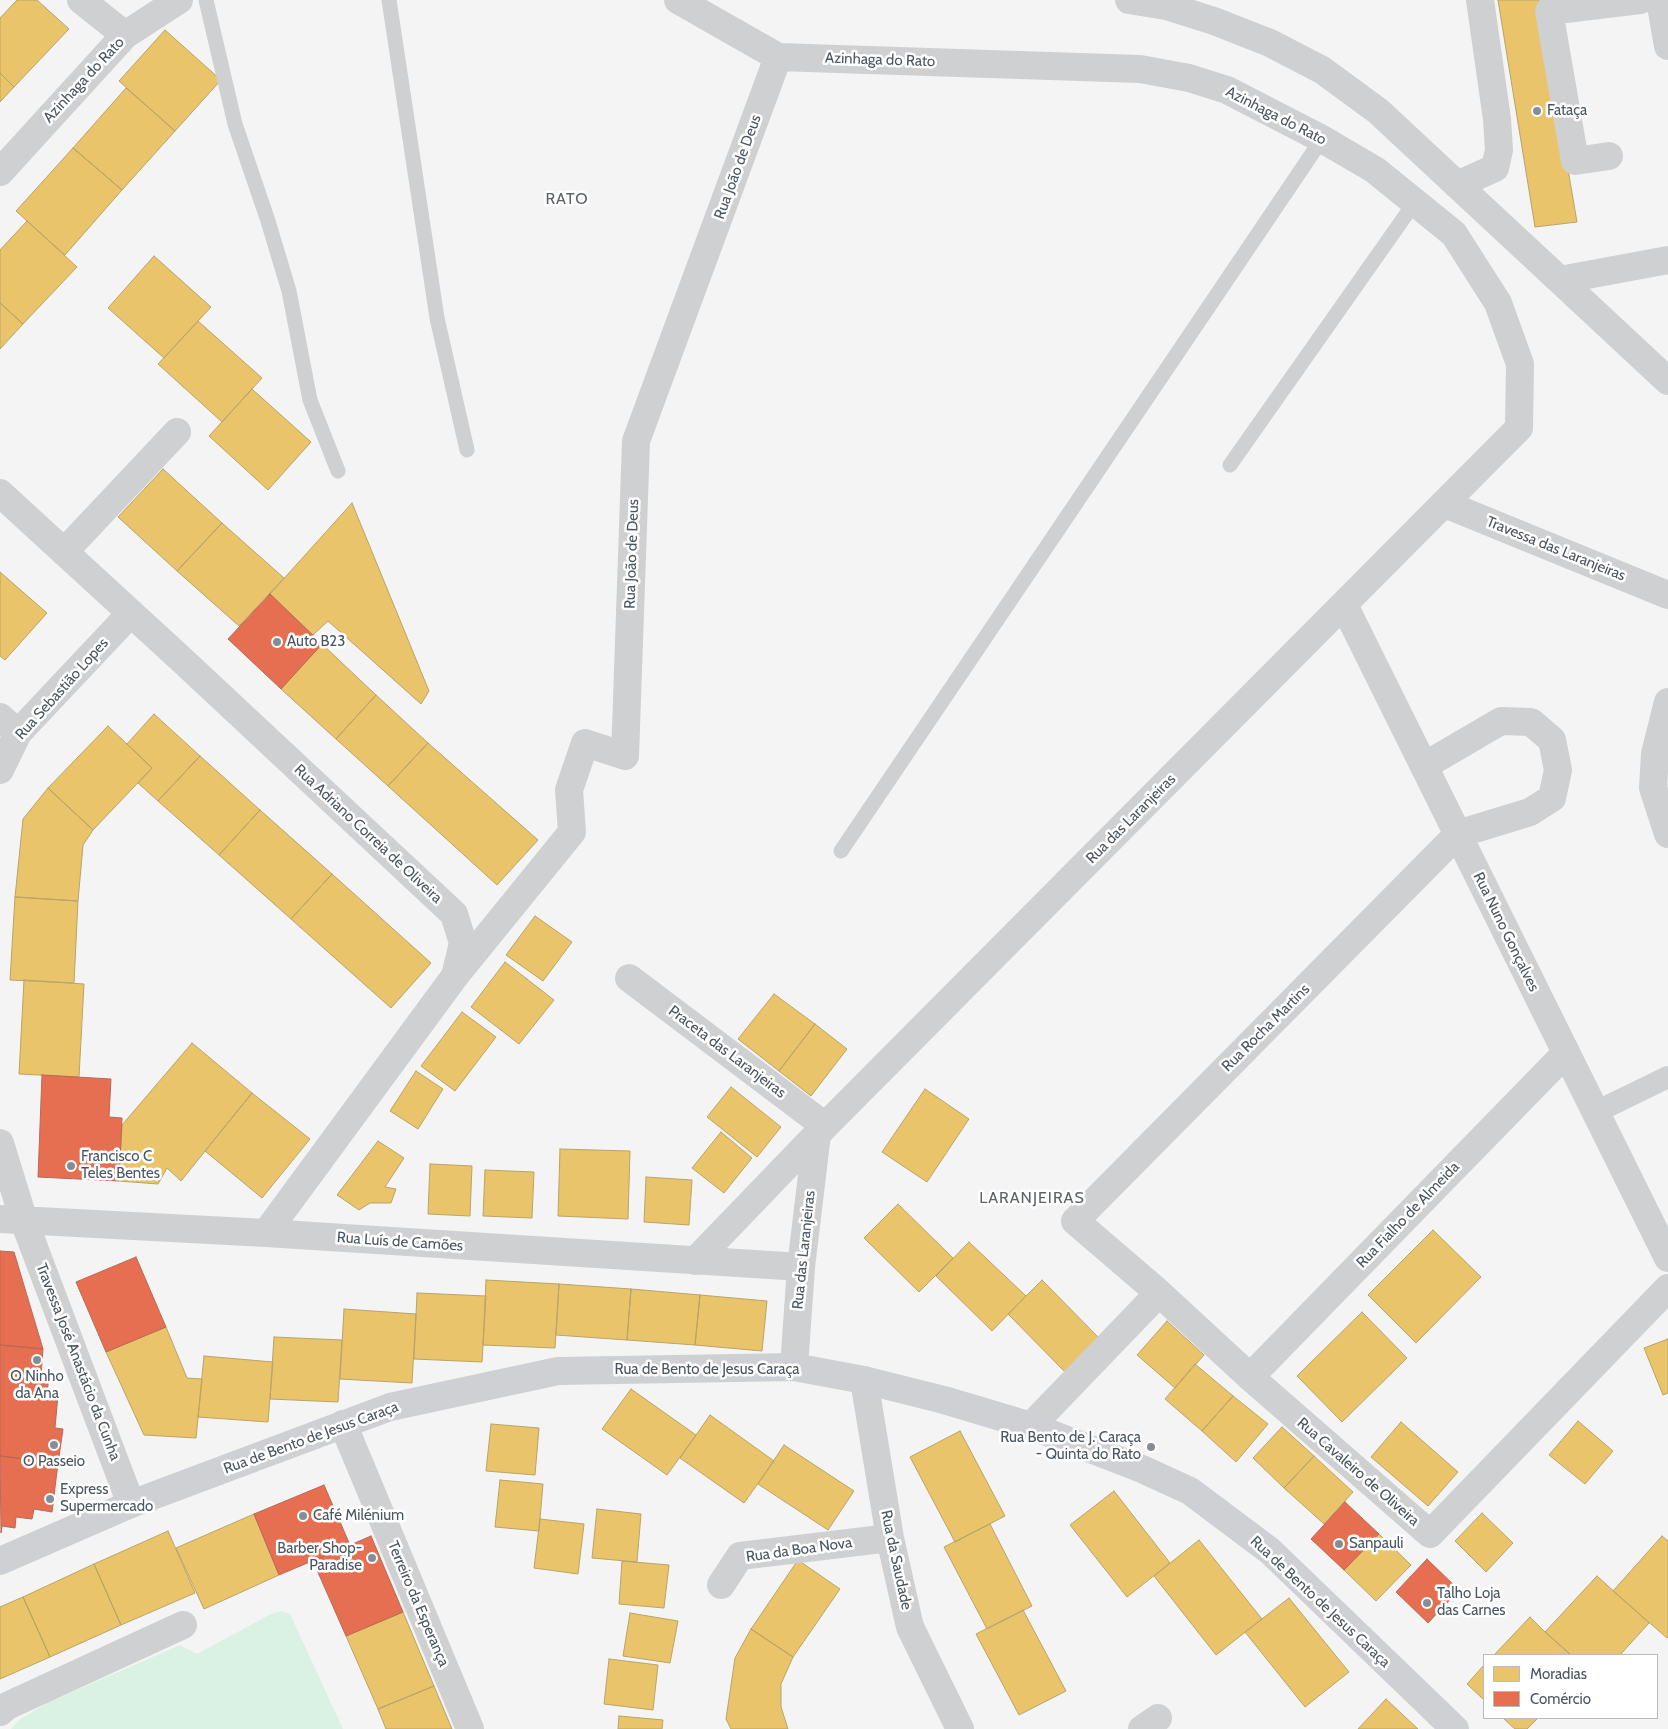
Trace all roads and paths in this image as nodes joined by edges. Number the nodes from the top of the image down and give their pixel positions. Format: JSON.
{"nodes":[{"id":1,"x":81,"y":0,"type":"edge"},
{"id":2,"x":179,"y":0,"type":"edge"},
{"id":3,"x":206,"y":0,"type":"edge"},
{"id":4,"x":389,"y":0,"type":"edge"},
{"id":5,"x":678,"y":0,"type":"edge"},
{"id":6,"x":1129,"y":0,"type":"edge"},
{"id":7,"x":1480,"y":0,"type":"edge"},
{"id":8,"x":1640,"y":0,"type":"edge"},
{"id":9,"x":1660,"y":0,"type":"edge"},
{"id":10,"x":1548,"y":5,"type":"edge"},
{"id":11,"x":125,"y":35,"type":"junction"},
{"id":12,"x":1668,"y":46,"type":"edge"},
{"id":13,"x":778,"y":57,"type":"junction"},
{"id":14,"x":1322,"y":139,"type":"junction"},
{"id":15,"x":1609,"y":156,"type":"dead end"},
{"id":16,"x":0,"y":172,"type":"edge"},
{"id":17,"x":1457,"y":185,"type":"junction"},
{"id":18,"x":1415,"y":202,"type":"junction"},
{"id":19,"x":1668,"y":260,"type":"edge"},
{"id":20,"x":1560,"y":280,"type":"junction"},
{"id":21,"x":1668,"y":381,"type":"edge"},
{"id":22,"x":177,"y":432,"type":"dead end"},
{"id":23,"x":467,"y":450,"type":"dead end"},
{"id":24,"x":1230,"y":465,"type":"dead end"},
{"id":25,"x":338,"y":471,"type":"dead end"},
{"id":26,"x":0,"y":493,"type":"edge"},
{"id":27,"x":1445,"y":504,"type":"junction"},
{"id":28,"x":64,"y":552,"type":"junction"},
{"id":29,"x":1668,"y":595,"type":"edge"},
{"id":30,"x":1344,"y":605,"type":"junction"},
{"id":31,"x":131,"y":613,"type":"junction"},
{"id":32,"x":1668,"y":702,"type":"edge"},
{"id":33,"x":9,"y":725,"type":"edge"},
{"id":34,"x":1424,"y":766,"type":"junction"},
{"id":35,"x":0,"y":770,"type":"edge"},
{"id":36,"x":1458,"y":834,"type":"junction"},
{"id":37,"x":1668,"y":834,"type":"edge"},
{"id":38,"x":841,"y":851,"type":"dead end"},
{"id":39,"x":455,"y":976,"type":"junction"},
{"id":40,"x":628,"y":978,"type":"dead end"},
{"id":41,"x":1566,"y":1053,"type":"junction"},
{"id":42,"x":1668,"y":1077,"type":"edge"},
{"id":43,"x":1596,"y":1112,"type":"junction"},
{"id":44,"x":821,"y":1130,"type":"junction"},
{"id":45,"x":0,"y":1143,"type":"edge"},
{"id":46,"x":12,"y":1220,"type":"edge"},
{"id":47,"x":1075,"y":1221,"type":"joint"},
{"id":48,"x":266,"y":1233,"type":"junction"},
{"id":49,"x":1668,"y":1258,"type":"edge"},
{"id":50,"x":695,"y":1261,"type":"junction"},
{"id":51,"x":801,"y":1267,"type":"junction"},
{"id":52,"x":1668,"y":1288,"type":"edge"},
{"id":53,"x":1159,"y":1293,"type":"junction"},
{"id":54,"x":794,"y":1367,"type":"junction"},
{"id":55,"x":1250,"y":1377,"type":"junction"},
{"id":56,"x":864,"y":1380,"type":"junction"},
{"id":57,"x":343,"y":1424,"type":"junction"},
{"id":58,"x":1031,"y":1426,"type":"junction"},
{"id":59,"x":131,"y":1504,"type":"junction"},
{"id":60,"x":890,"y":1538,"type":"junction"},
{"id":61,"x":0,"y":1561,"type":"edge"},
{"id":62,"x":722,"y":1585,"type":"dead end"},
{"id":63,"x":183,"y":1625,"type":"dead end"},
{"id":64,"x":0,"y":1712,"type":"edge"},
{"id":65,"x":470,"y":1729,"type":"edge"},
{"id":66,"x":960,"y":1729,"type":"edge"},
{"id":67,"x":1455,"y":1729,"type":"edge"}],
"edges":[{"from":1,"to":11,"type":"street"},
{"from":2,"to":11,"type":"street","name":"Azinhaga do Rato"},
{"from":3,"to":25,"type":"lane"},
{"from":4,"to":23,"type":"lane"},
{"from":5,"to":13,"type":"street","name":"Azinhaga do Rato"},
{"from":6,"to":17,"type":"street"},
{"from":7,"to":17,"type":"street"},
{"from":8,"to":10,"type":"street"},
{"from":9,"to":12,"type":"street"},
{"from":10,"to":15,"type":"street"},
{"from":11,"to":16,"type":"street","name":"Azinhaga do Rato"},
{"from":13,"to":14,"type":"street","name":"Azinhaga do Rato"},
{"from":13,"to":39,"type":"street","name":"Rua João de Deus"},
{"from":14,"to":18,"type":"street","name":"Azinhaga do Rato"},
{"from":14,"to":38,"type":"lane"},
{"from":17,"to":20,"type":"street"},
{"from":18,"to":24,"type":"lane"},
{"from":18,"to":27,"type":"street","name":"Azinhaga do Rato"},
{"from":19,"to":20,"type":"street"},
{"from":20,"to":21,"type":"street"},
{"from":22,"to":28,"type":"street"},
{"from":26,"to":28,"type":"street","name":"Rua Adriano Correia de Oliveira"},
{"from":27,"to":29,"type":"street","name":"Travessa das Laranjeiras"},
{"from":27,"to":30,"type":"street","name":"Rua das Laranjeiras"},
{"from":28,"to":31,"type":"street","name":"Rua Adriano Correia de Oliveira"},
{"from":30,"to":34,"type":"street","name":"Rua Nuno Gonçalves"},
{"from":30,"to":44,"type":"street","name":"Rua das Laranjeiras"},
{"from":31,"to":33,"type":"street","name":"Rua Sebastião Lopes"},
{"from":31,"to":39,"type":"street","name":"Rua Adriano Correia de Oliveira"},
{"from":32,"to":37,"type":"street"},
{"from":33,"to":35,"type":"street","name":"Rua Sebastião Lopes"},
{"from":34,"to":36,"type":"street","name":"Rua Nuno Gonçalves"},
{"from":34,"to":36,"type":"street"},
{"from":36,"to":41,"type":"street","name":"Rua Nuno Gonçalves"},
{"from":36,"to":47,"type":"street","name":"Rua Rocha Martins"},
{"from":39,"to":48,"type":"street","name":"Rua Adriano Correia de Oliveira"},
{"from":40,"to":44,"type":"street","name":"Praceta das Laranjeiras"},
{"from":41,"to":43,"type":"street","name":"Rua Nuno Gonçalves"},
{"from":41,"to":55,"type":"street","name":"Rua Fialho de Almeida"},
{"from":42,"to":43,"type":"street"},
{"from":43,"to":49,"type":"street","name":"Rua Nuno Gonçalves"},
{"from":44,"to":50,"type":"street","name":"Rua das Laranjeiras"},
{"from":44,"to":51,"type":"street","name":"Rua das Laranjeiras"},
{"from":45,"to":46,"type":"street"},
{"from":46,"to":48,"type":"street","name":"Rua Luís de Camões"},
{"from":46,"to":59,"type":"street","name":"Travessa José Anastácio da Cunha"},
{"from":47,"to":53,"type":"street","name":"Rua Cavaleiro de Oliveira"},
{"from":48,"to":50,"type":"street","name":"Rua Luís de Camões"},
{"from":50,"to":51,"type":"street","name":"Rua Luís de Camões"},
{"from":51,"to":54,"type":"street","name":"Rua das Laranjeiras"},
{"from":52,"to":55,"type":"street","name":"Rua Cavaleiro de Oliveira"},
{"from":53,"to":55,"type":"street","name":"Rua Cavaleiro de Oliveira"},
{"from":53,"to":58,"type":"street"},
{"from":54,"to":56,"type":"main road","name":"Rua de Bento de Jesus Caraça"},
{"from":54,"to":57,"type":"main road","name":"Rua de Bento de Jesus Caraça"},
{"from":56,"to":58,"type":"main road","name":"Rua de Bento de Jesus Caraça"},
{"from":56,"to":60,"type":"street","name":"Rua da Saudade"},
{"from":57,"to":59,"type":"main road","name":"Rua de Bento de Jesus Caraça"},
{"from":57,"to":65,"type":"street","name":"Terreiro da Esperança"},
{"from":58,"to":67,"type":"main road","name":"Rua de Bento de Jesus Caraça"},
{"from":59,"to":61,"type":"main road","name":"Rua de Bento de Jesus Caraça"},
{"from":60,"to":62,"type":"street","name":"Rua da Boa Nova"},
{"from":60,"to":66,"type":"street","name":"Rua da Saudade"},
{"from":63,"to":64,"type":"street"}]}
